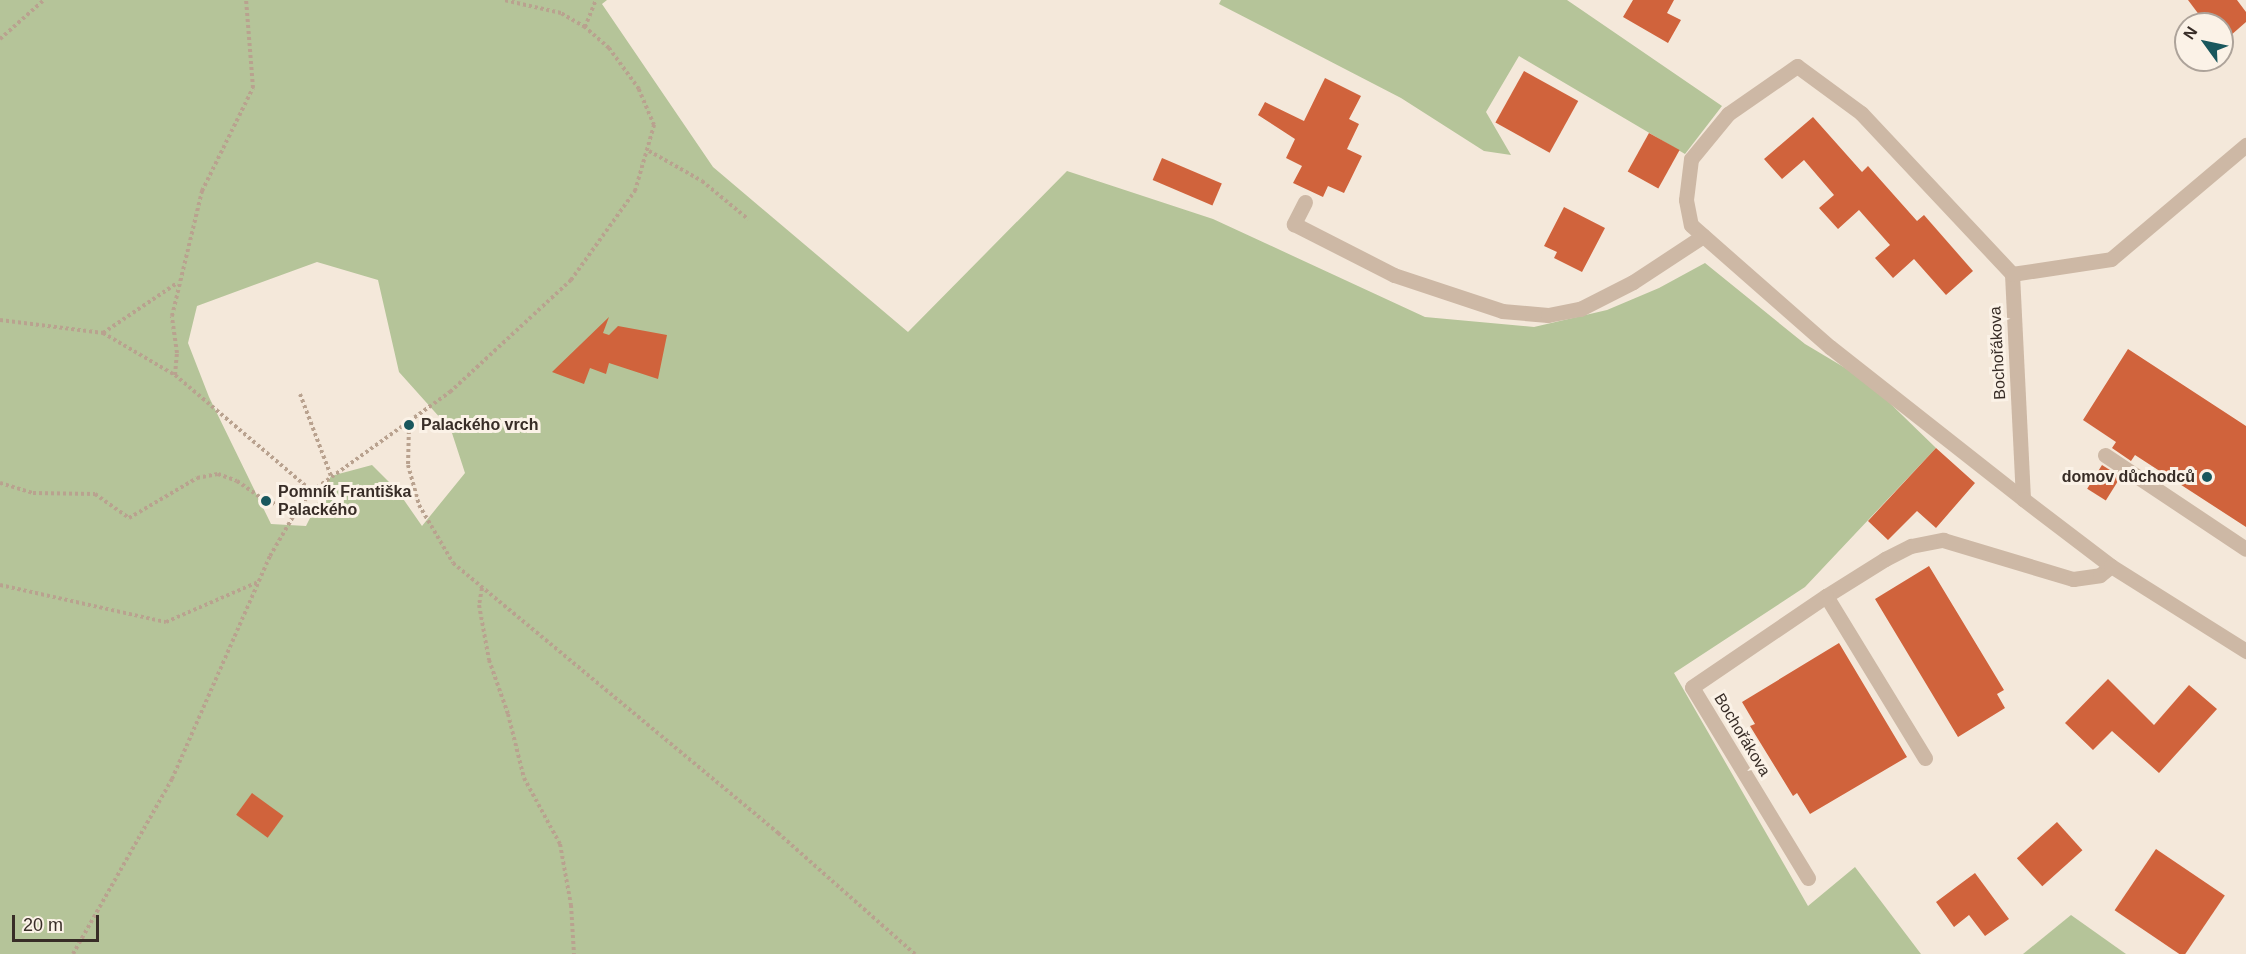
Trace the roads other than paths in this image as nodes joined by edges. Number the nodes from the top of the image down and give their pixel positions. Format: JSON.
{"nodes":[{"id":1,"x":2246,"y":144,"type":"edge"},
{"id":2,"x":1305,"y":202,"type":"dead end"},
{"id":3,"x":1703,"y":236,"type":"junction"},
{"id":4,"x":2012,"y":274,"type":"junction"},
{"id":5,"x":2105,"y":455,"type":"dead end"},
{"id":6,"x":2023,"y":499,"type":"junction"},
{"id":7,"x":2246,"y":549,"type":"edge"},
{"id":8,"x":2111,"y":566,"type":"junction"},
{"id":9,"x":1826,"y":596,"type":"junction"},
{"id":10,"x":2246,"y":651,"type":"edge"},
{"id":11,"x":1924,"y":758,"type":"dead end"},
{"id":12,"x":1808,"y":878,"type":"dead end"}],
"edges":[{"from":1,"to":4,"type":"street"},
{"from":2,"to":3,"type":"street"},
{"from":3,"to":4,"type":"street"},
{"from":3,"to":6,"type":"street"},
{"from":4,"to":6,"type":"street","name":"Bochořákova"},
{"from":5,"to":7,"type":"street"},
{"from":6,"to":8,"type":"street"},
{"from":8,"to":9,"type":"street","name":"Bochořákova"},
{"from":8,"to":10,"type":"street"},
{"from":9,"to":11,"type":"street"},
{"from":9,"to":12,"type":"street","name":"Bochořákova"}]}
